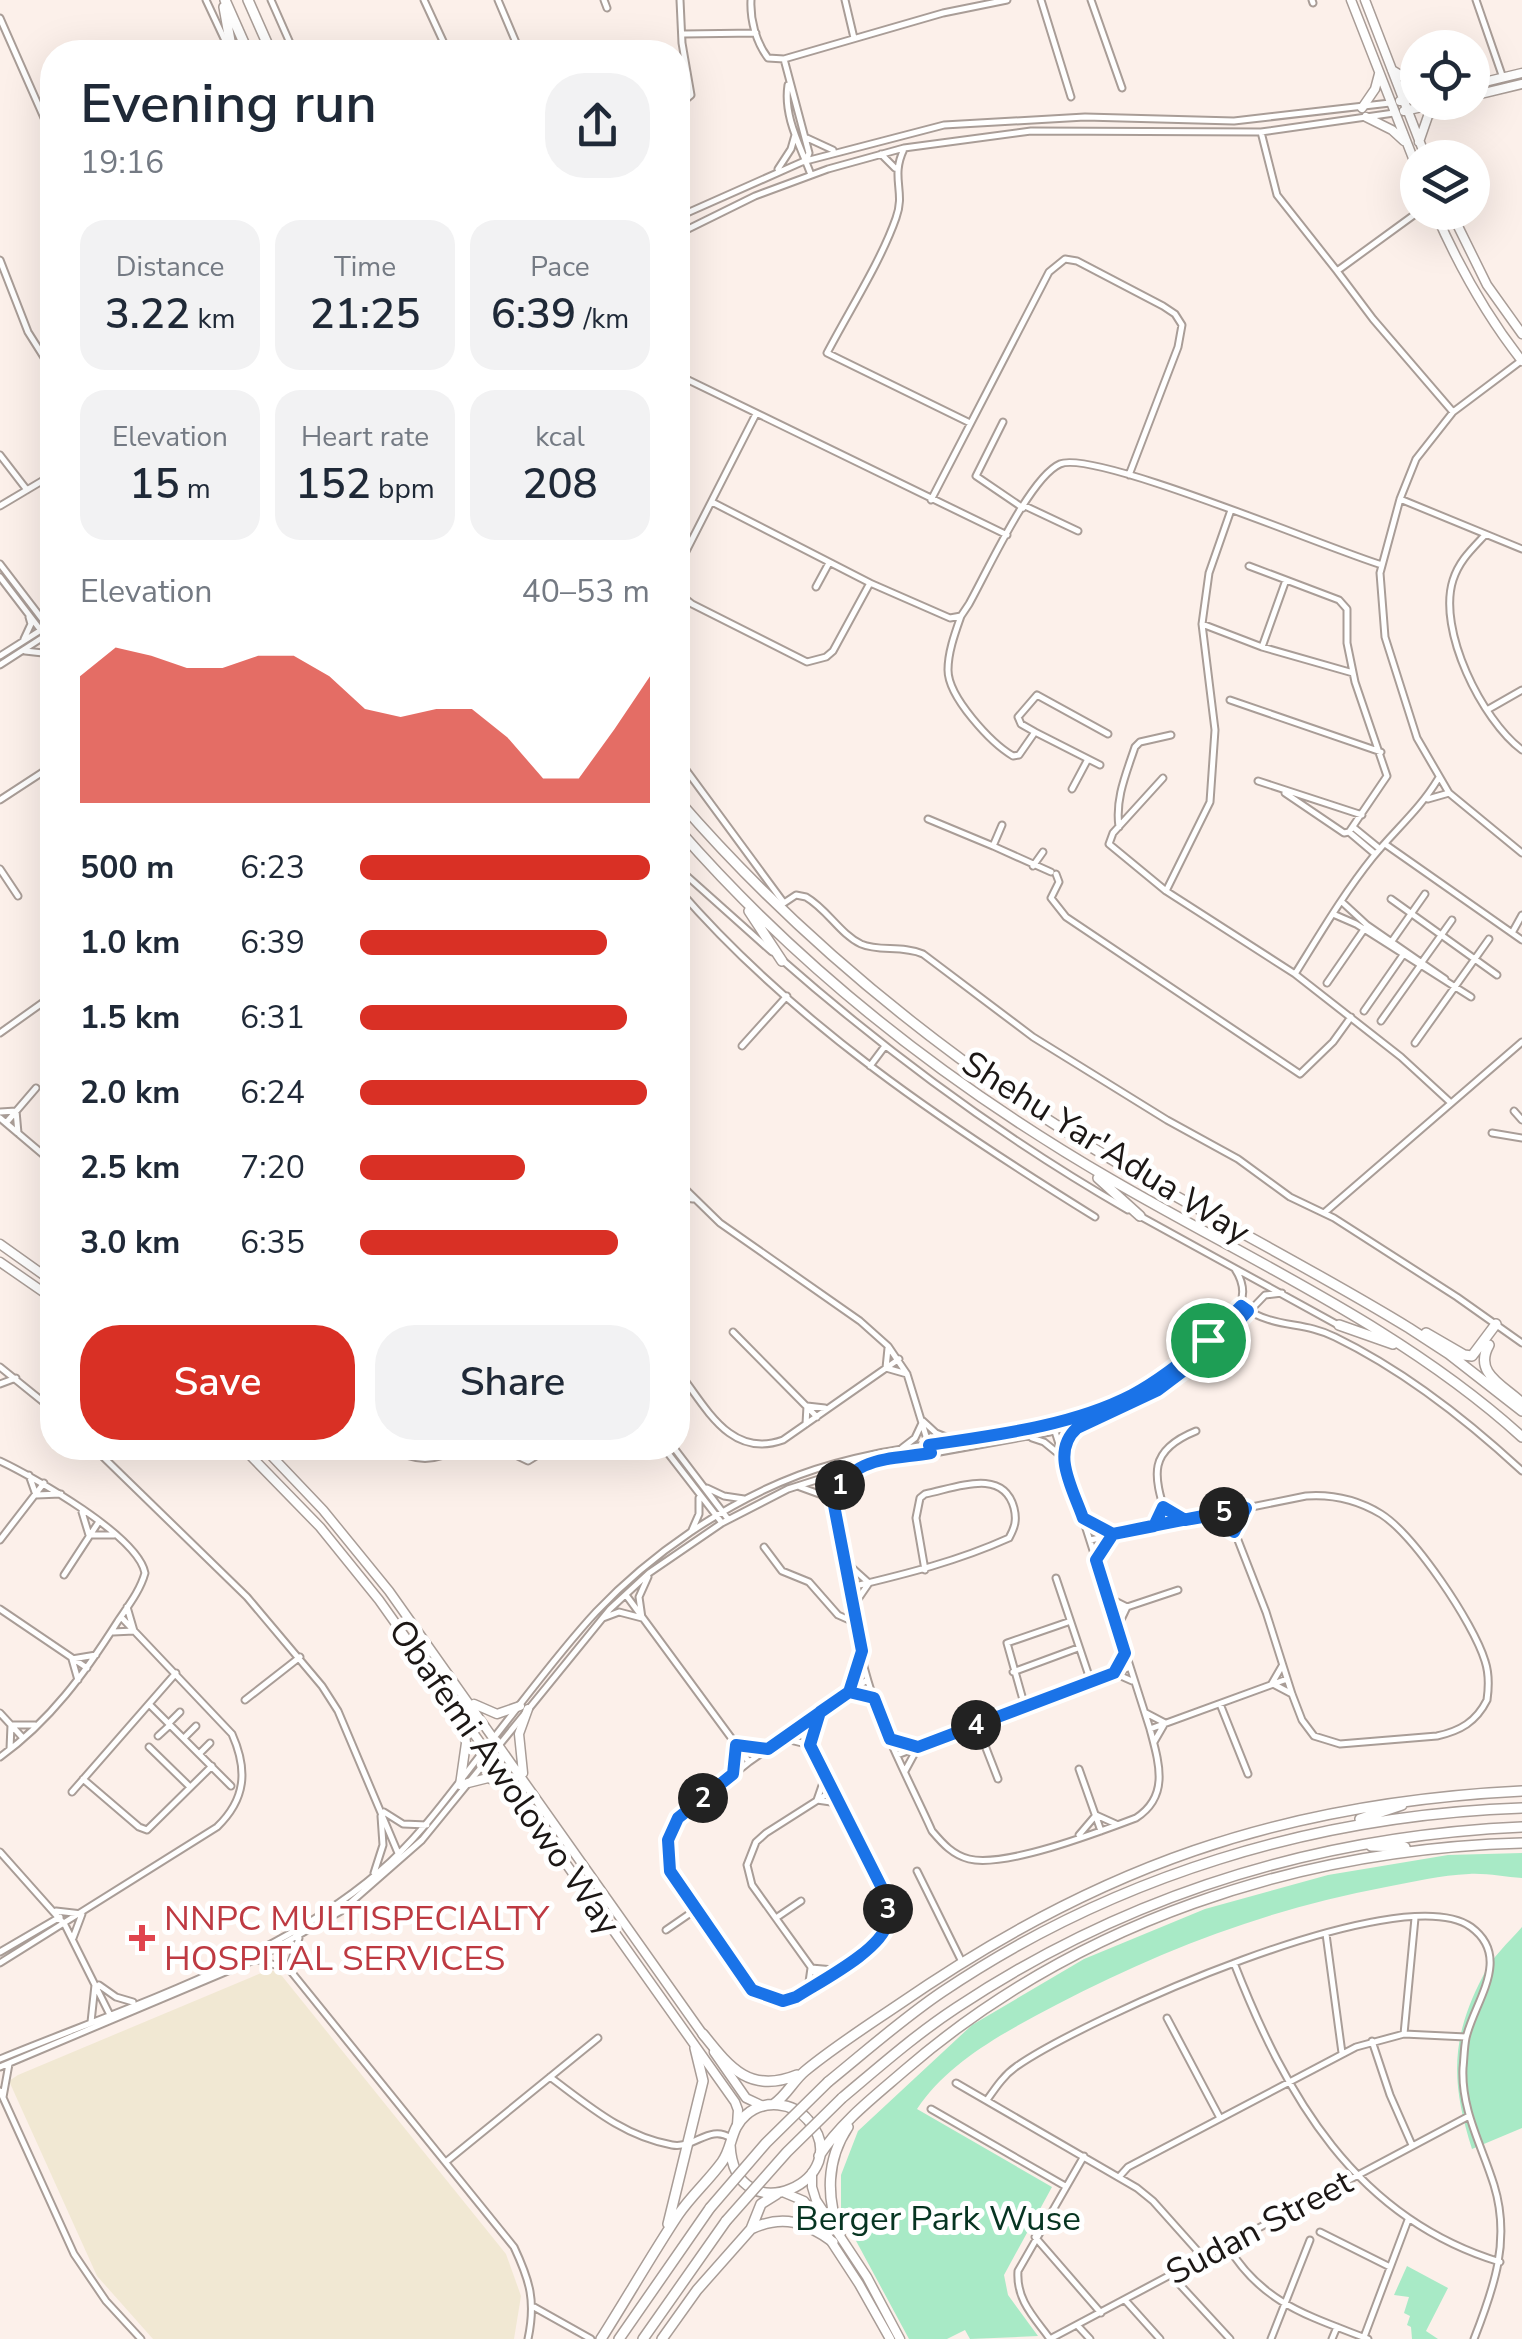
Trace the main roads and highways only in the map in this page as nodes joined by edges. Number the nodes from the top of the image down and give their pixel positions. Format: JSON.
{"nodes":[{"id":1,"x":223,"y":0,"type":"edge"},
{"id":2,"x":248,"y":0,"type":"edge"},
{"id":3,"x":1351,"y":0,"type":"edge"},
{"id":4,"x":1365,"y":0,"type":"edge"},
{"id":5,"x":230,"y":40,"type":"edge"},
{"id":6,"x":242,"y":40,"type":"edge"},
{"id":7,"x":266,"y":40,"type":"edge"},
{"id":8,"x":1392,"y":70,"type":"junction"},
{"id":9,"x":1522,"y":73,"type":"edge"},
{"id":10,"x":1379,"y":74,"type":"junction"},
{"id":11,"x":1400,"y":75,"type":"edge"},
{"id":12,"x":1490,"y":81,"type":"edge"},
{"id":13,"x":1520,"y":84,"type":"edge"},
{"id":14,"x":1400,"y":90,"type":"edge"},
{"id":15,"x":1490,"y":92,"type":"edge"},
{"id":16,"x":1400,"y":101,"type":"edge"},
{"id":17,"x":1390,"y":103,"type":"junction"},
{"id":18,"x":1400,"y":112,"type":"edge"},
{"id":19,"x":1394,"y":113,"type":"junction"},
{"id":20,"x":1403,"y":140,"type":"edge"},
{"id":21,"x":1405,"y":140,"type":"edge"},
{"id":22,"x":1443,"y":230,"type":"edge"},
{"id":23,"x":1460,"y":230,"type":"edge"},
{"id":24,"x":1522,"y":334,"type":"edge"},
{"id":25,"x":1522,"y":361,"type":"edge"},
{"id":26,"x":690,"y":813,"type":"edge"},
{"id":27,"x":690,"y":842,"type":"edge"},
{"id":28,"x":733,"y":889,"type":"junction"},
{"id":29,"x":784,"y":903,"type":"road end"},
{"id":30,"x":816,"y":943,"type":"junction"},
{"id":31,"x":782,"y":961,"type":"road end"},
{"id":32,"x":1073,"y":1156,"type":"junction"},
{"id":33,"x":1140,"y":1216,"type":"road end"},
{"id":34,"x":0,"y":1244,"type":"edge"},
{"id":35,"x":0,"y":1262,"type":"edge"},
{"id":36,"x":40,"y":1272,"type":"edge"},
{"id":37,"x":40,"y":1290,"type":"edge"},
{"id":38,"x":1338,"y":1325,"type":"road end"},
{"id":39,"x":1409,"y":1328,"type":"junction"},
{"id":40,"x":1412,"y":1351,"type":"junction"},
{"id":41,"x":1522,"y":1403,"type":"edge"},
{"id":42,"x":1522,"y":1411,"type":"edge"},
{"id":43,"x":1522,"y":1437,"type":"edge"},
{"id":44,"x":254,"y":1460,"type":"edge"},
{"id":45,"x":275,"y":1460,"type":"edge"},
{"id":46,"x":466,"y":1698,"type":"junction"},
{"id":47,"x":462,"y":1716,"type":"junction"},
{"id":48,"x":528,"y":1786,"type":"junction"},
{"id":49,"x":513,"y":1789,"type":"junction"},
{"id":50,"x":1522,"y":1791,"type":"edge"},
{"id":51,"x":1424,"y":1797,"type":"junction"},
{"id":52,"x":1522,"y":1808,"type":"edge"},
{"id":53,"x":1522,"y":1827,"type":"edge"},
{"id":54,"x":1336,"y":1828,"type":"junction"},
{"id":55,"x":1522,"y":1843,"type":"edge"},
{"id":56,"x":1348,"y":1845,"type":"junction"},
{"id":57,"x":1432,"y":1847,"type":"junction"},
{"id":58,"x":1146,"y":1906,"type":"junction"},
{"id":59,"x":1073,"y":1916,"type":"junction"},
{"id":60,"x":1026,"y":1923,"type":"junction"},
{"id":61,"x":1087,"y":1947,"type":"junction"},
{"id":62,"x":703,"y":2034,"type":"junction"},
{"id":63,"x":696,"y":2048,"type":"junction"},
{"id":64,"x":804,"y":2072,"type":"junction"},
{"id":65,"x":769,"y":2105,"type":"junction"},
{"id":66,"x":858,"y":2112,"type":"junction"},
{"id":67,"x":737,"y":2124,"type":"junction"},
{"id":68,"x":730,"y":2142,"type":"junction"},
{"id":69,"x":819,"y":2156,"type":"junction"},
{"id":70,"x":812,"y":2174,"type":"junction"},
{"id":71,"x":781,"y":2193,"type":"junction"},
{"id":72,"x":751,"y":2229,"type":"junction"},
{"id":73,"x":836,"y":2238,"type":"junction"},
{"id":74,"x":660,"y":2245,"type":"junction"},
{"id":75,"x":601,"y":2339,"type":"edge"},
{"id":76,"x":619,"y":2339,"type":"edge"},
{"id":77,"x":644,"y":2339,"type":"edge"},
{"id":78,"x":662,"y":2339,"type":"edge"},
{"id":79,"x":890,"y":2339,"type":"edge"},
{"id":80,"x":900,"y":2339,"type":"edge"}],
"edges":[{"from":1,"to":5,"type":"highway"},
{"from":1,"to":6,"type":"highway"},
{"from":2,"to":7,"type":"highway"},
{"from":3,"to":10,"type":"main road"},
{"from":4,"to":8,"type":"main road"},
{"from":8,"to":11,"type":"main road"},
{"from":8,"to":14,"type":"main road"},
{"from":9,"to":12,"type":"main road"},
{"from":10,"to":17,"type":"main road"},
{"from":10,"to":20,"type":"main road"},
{"from":13,"to":15,"type":"main road"},
{"from":16,"to":17,"type":"main road"},
{"from":17,"to":19,"type":"main road"},
{"from":18,"to":19,"type":"main road"},
{"from":19,"to":21,"type":"main road"},
{"from":22,"to":25,"type":"main road"},
{"from":23,"to":24,"type":"main road"},
{"from":26,"to":30,"type":"highway","name":"Shehu Yar'Adua Way"},
{"from":27,"to":28,"type":"highway","name":"Shehu Yar'Adua Way"},
{"from":28,"to":31,"type":"highway"},
{"from":28,"to":32,"type":"highway","name":"Shehu Yar'Adua Way"},
{"from":29,"to":30,"type":"highway"},
{"from":30,"to":39,"type":"highway","name":"Shehu Yar'Adua Way"},
{"from":32,"to":33,"type":"highway"},
{"from":32,"to":40,"type":"highway","name":"Shehu Yar'Adua Way"},
{"from":34,"to":36,"type":"main road"},
{"from":35,"to":37,"type":"main road"},
{"from":38,"to":40,"type":"highway"},
{"from":39,"to":41,"type":"highway"},
{"from":39,"to":42,"type":"highway","name":"Shehu Yar'Adua Way"},
{"from":40,"to":43,"type":"highway","name":"Shehu Yar'Adua Way"},
{"from":44,"to":47,"type":"main road","name":"Obafemi Awolowo Way"},
{"from":45,"to":46,"type":"main road","name":"Obafemi Awolowo Way"},
{"from":46,"to":48,"type":"main road","name":"Obafemi Awolowo Way"},
{"from":46,"to":48,"type":"main road"},
{"from":47,"to":49,"type":"main road","name":"Obafemi Awolowo Way"},
{"from":47,"to":49,"type":"main road"},
{"from":48,"to":62,"type":"main road","name":"Obafemi Awolowo Way"},
{"from":49,"to":63,"type":"main road","name":"Obafemi Awolowo Way"},
{"from":50,"to":51,"type":"highway"},
{"from":51,"to":54,"type":"highway"},
{"from":51,"to":60,"type":"highway"},
{"from":52,"to":54,"type":"highway"},
{"from":53,"to":56,"type":"highway"},
{"from":54,"to":59,"type":"highway"},
{"from":55,"to":57,"type":"highway"},
{"from":56,"to":57,"type":"highway"},
{"from":56,"to":58,"type":"highway"},
{"from":57,"to":61,"type":"highway"},
{"from":58,"to":61,"type":"highway"},
{"from":58,"to":77,"type":"highway","bridge":true},
{"from":59,"to":60,"type":"highway"},
{"from":59,"to":76,"type":"highway","bridge":true},
{"from":60,"to":64,"type":"highway"},
{"from":61,"to":66,"type":"highway"},
{"from":62,"to":64,"type":"highway"},
{"from":62,"to":65,"type":"main road","name":"Obafemi Awolowo Way"},
{"from":63,"to":67,"type":"main road","name":"Obafemi Awolowo Way"},
{"from":63,"to":74,"type":"highway"},
{"from":64,"to":65,"type":"highway"},
{"from":65,"to":67,"type":"highway"},
{"from":65,"to":69,"type":"highway"},
{"from":66,"to":69,"type":"highway"},
{"from":66,"to":73,"type":"highway"},
{"from":67,"to":68,"type":"highway"},
{"from":68,"to":71,"type":"highway"},
{"from":68,"to":74,"type":"highway"},
{"from":69,"to":70,"type":"highway"},
{"from":70,"to":71,"type":"highway"},
{"from":70,"to":73,"type":"main road"},
{"from":71,"to":72,"type":"highway"},
{"from":71,"to":73,"type":"main road"},
{"from":72,"to":73,"type":"highway"},
{"from":72,"to":78,"type":"highway"},
{"from":73,"to":79,"type":"main road"},
{"from":73,"to":80,"type":"main road"},
{"from":74,"to":75,"type":"highway"}]}
